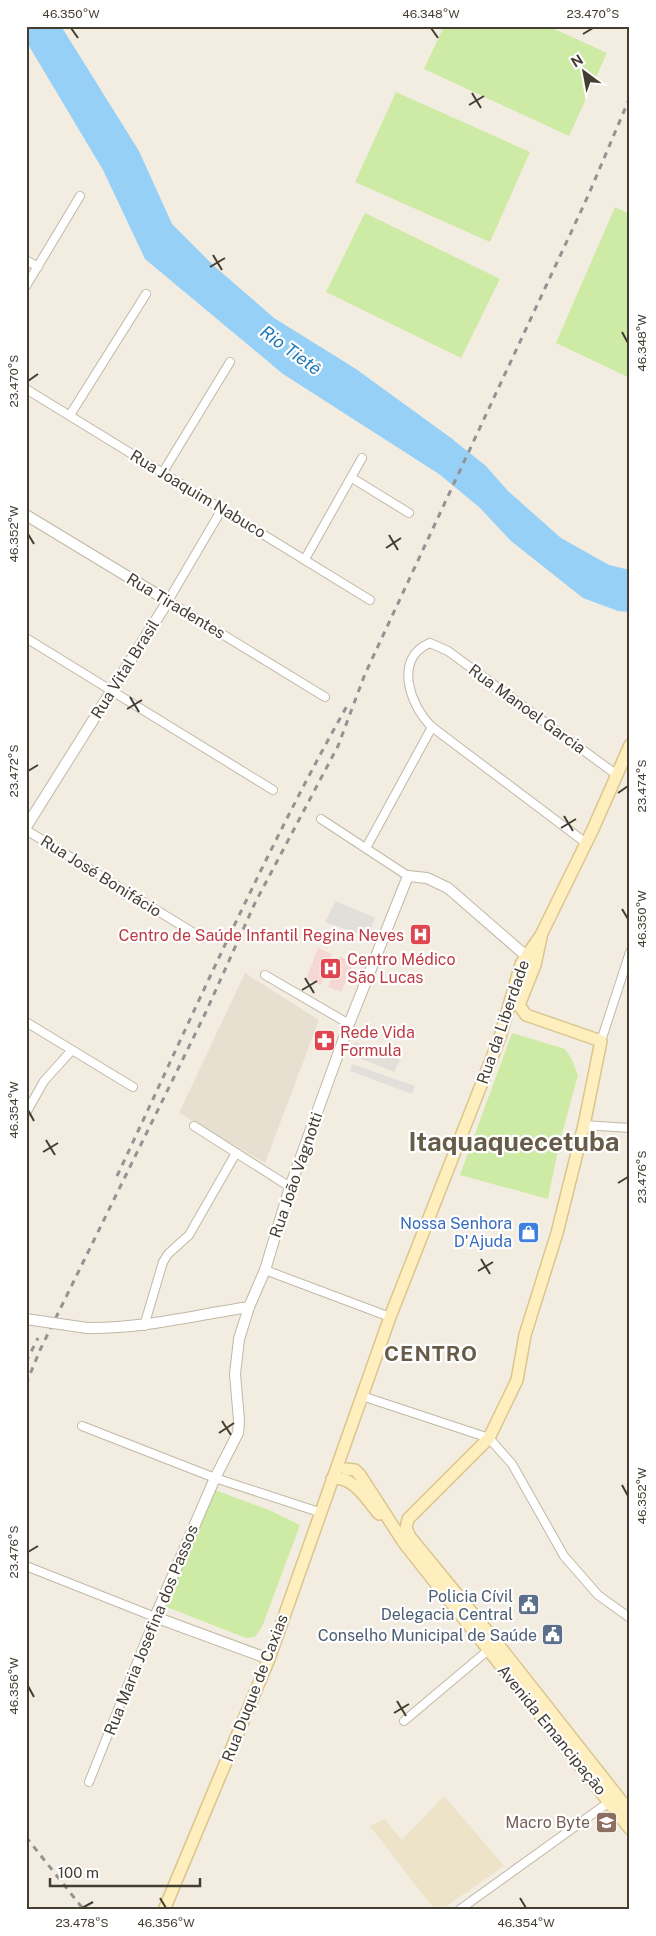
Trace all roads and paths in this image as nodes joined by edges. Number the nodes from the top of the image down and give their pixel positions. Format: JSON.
{"nodes":[{"id":1,"x":80,"y":196,"type":"dead end"},
{"id":2,"x":26,"y":260,"type":"edge"},
{"id":3,"x":38,"y":268,"type":"junction"},
{"id":4,"x":26,"y":286,"type":"edge"},
{"id":5,"x":146,"y":294,"type":"dead end"},
{"id":6,"x":230,"y":362,"type":"dead end"},
{"id":7,"x":26,"y":389,"type":"edge"},
{"id":8,"x":70,"y":416,"type":"junction"},
{"id":9,"x":362,"y":458,"type":"dead end"},
{"id":10,"x":163,"y":472,"type":"junction"},
{"id":11,"x":352,"y":478,"type":"junction"},
{"id":12,"x":222,"y":509,"type":"junction"},
{"id":13,"x":409,"y":513,"type":"dead end"},
{"id":14,"x":26,"y":515,"type":"edge"},
{"id":15,"x":305,"y":559,"type":"junction"},
{"id":16,"x":370,"y":600,"type":"dead end"},
{"id":17,"x":168,"y":601,"type":"junction"},
{"id":18,"x":26,"y":638,"type":"edge"},
{"id":19,"x":112,"y":690,"type":"junction"},
{"id":20,"x":325,"y":697,"type":"dead end"},
{"id":21,"x":432,"y":727,"type":"junction"},
{"id":22,"x":630,"y":746,"type":"edge"},
{"id":23,"x":617,"y":775,"type":"junction"},
{"id":24,"x":272,"y":790,"type":"dead end"},
{"id":25,"x":321,"y":819,"type":"dead end"},
{"id":26,"x":26,"y":828,"type":"edge"},
{"id":27,"x":586,"y":843,"type":"junction"},
{"id":28,"x":366,"y":848,"type":"junction"},
{"id":29,"x":408,"y":876,"type":"junction"},
{"id":30,"x":542,"y":935,"type":"junction"},
{"id":31,"x":202,"y":938,"type":"dead end"},
{"id":32,"x":630,"y":952,"type":"edge"},
{"id":33,"x":525,"y":955,"type":"junction"},
{"id":34,"x":266,"y":976,"type":"dead end"},
{"id":35,"x":522,"y":992,"type":"junction"},
{"id":36,"x":526,"y":1015,"type":"junction"},
{"id":37,"x":26,"y":1022,"type":"edge"},
{"id":38,"x":349,"y":1024,"type":"junction"},
{"id":39,"x":500,"y":1036,"type":"junction"},
{"id":40,"x":601,"y":1042,"type":"junction"},
{"id":41,"x":72,"y":1050,"type":"junction"},
{"id":42,"x":133,"y":1087,"type":"dead end"},
{"id":43,"x":26,"y":1113,"type":"edge"},
{"id":44,"x":584,"y":1125,"type":"junction"},
{"id":45,"x":194,"y":1126,"type":"dead end"},
{"id":46,"x":630,"y":1128,"type":"edge"},
{"id":47,"x":236,"y":1153,"type":"junction"},
{"id":48,"x":290,"y":1187,"type":"junction"},
{"id":49,"x":265,"y":1270,"type":"junction"},
{"id":50,"x":249,"y":1307,"type":"junction"},
{"id":51,"x":390,"y":1317,"type":"junction"},
{"id":52,"x":26,"y":1319,"type":"edge"},
{"id":53,"x":144,"y":1326,"type":"junction"},
{"id":54,"x":362,"y":1396,"type":"junction"},
{"id":55,"x":82,"y":1426,"type":"dead end"},
{"id":56,"x":489,"y":1438,"type":"junction"},
{"id":57,"x":342,"y":1450,"type":"junction"},
{"id":58,"x":346,"y":1469,"type":"junction"},
{"id":59,"x":215,"y":1478,"type":"junction"},
{"id":60,"x":332,"y":1478,"type":"junction"},
{"id":61,"x":371,"y":1490,"type":"junction"},
{"id":62,"x":319,"y":1512,"type":"junction"},
{"id":63,"x":408,"y":1519,"type":"junction"},
{"id":64,"x":393,"y":1528,"type":"junction"},
{"id":65,"x":26,"y":1566,"type":"edge"},
{"id":66,"x":154,"y":1616,"type":"junction"},
{"id":67,"x":630,"y":1618,"type":"edge"},
{"id":68,"x":493,"y":1646,"type":"junction"},
{"id":69,"x":269,"y":1659,"type":"junction"},
{"id":70,"x":404,"y":1720,"type":"dead end"},
{"id":71,"x":89,"y":1782,"type":"dead end"},
{"id":72,"x":614,"y":1799,"type":"junction"},
{"id":73,"x":630,"y":1812,"type":"edge"},
{"id":74,"x":630,"y":1829,"type":"edge"},
{"id":75,"x":164,"y":1910,"type":"edge"},
{"id":76,"x":459,"y":1910,"type":"edge"}],
"edges":[{"from":1,"to":3,"type":"street"},
{"from":2,"to":3,"type":"street"},
{"from":3,"to":4,"type":"street"},
{"from":5,"to":8,"type":"street"},
{"from":6,"to":10,"type":"street"},
{"from":7,"to":8,"type":"street","name":"Rua Joaquim Nabuco"},
{"from":8,"to":10,"type":"street","name":"Rua Joaquim Nabuco"},
{"from":9,"to":11,"type":"street"},
{"from":10,"to":12,"type":"street","name":"Rua Joaquim Nabuco"},
{"from":11,"to":13,"type":"street"},
{"from":11,"to":15,"type":"street"},
{"from":12,"to":15,"type":"street","name":"Rua Joaquim Nabuco"},
{"from":12,"to":17,"type":"street","name":"Rua Vital Brasil"},
{"from":14,"to":17,"type":"street","name":"Rua Tiradentes"},
{"from":15,"to":16,"type":"street","name":"Rua Joaquim Nabuco"},
{"from":17,"to":19,"type":"street","name":"Rua Vital Brasil"},
{"from":17,"to":20,"type":"street","name":"Rua Tiradentes"},
{"from":18,"to":19,"type":"street"},
{"from":19,"to":24,"type":"street"},
{"from":19,"to":26,"type":"street","name":"Rua Vital Brasil"},
{"from":21,"to":23,"type":"street","name":"Rua Manoel Garcia"},
{"from":21,"to":27,"type":"street"},
{"from":21,"to":28,"type":"street"},
{"from":22,"to":23,"type":"main road","name":"Rua da Liberdade"},
{"from":23,"to":27,"type":"main road","name":"Rua da Liberdade"},
{"from":25,"to":28,"type":"street"},
{"from":26,"to":31,"type":"street","name":"Rua José Bonifácio"},
{"from":27,"to":30,"type":"main road","name":"Rua da Liberdade"},
{"from":28,"to":29,"type":"street"},
{"from":29,"to":33,"type":"street"},
{"from":29,"to":38,"type":"street","name":"Rua João Vagnotti"},
{"from":30,"to":33,"type":"main road","name":"Rua da Liberdade"},
{"from":30,"to":35,"type":"main road"},
{"from":32,"to":40,"type":"street"},
{"from":33,"to":35,"type":"main road"},
{"from":33,"to":39,"type":"main road","name":"Rua da Liberdade"},
{"from":34,"to":38,"type":"street"},
{"from":35,"to":36,"type":"main road"},
{"from":36,"to":39,"type":"main road"},
{"from":36,"to":40,"type":"main road"},
{"from":37,"to":41,"type":"street"},
{"from":38,"to":48,"type":"street","name":"Rua João Vagnotti"},
{"from":39,"to":51,"type":"main road","name":"Rua da Liberdade"},
{"from":40,"to":44,"type":"main road"},
{"from":41,"to":42,"type":"street"},
{"from":41,"to":43,"type":"street"},
{"from":44,"to":46,"type":"street"},
{"from":44,"to":56,"type":"main road"},
{"from":45,"to":47,"type":"street"},
{"from":47,"to":48,"type":"street"},
{"from":47,"to":53,"type":"street"},
{"from":48,"to":49,"type":"street","name":"Rua João Vagnotti"},
{"from":49,"to":50,"type":"street","name":"Rua João Vagnotti"},
{"from":49,"to":51,"type":"street"},
{"from":50,"to":53,"type":"street"},
{"from":50,"to":59,"type":"street","name":"Rua João Vagnotti"},
{"from":51,"to":54,"type":"main road","name":"Rua Duque de Caxias"},
{"from":52,"to":53,"type":"street","bridge":true},
{"from":54,"to":56,"type":"street"},
{"from":54,"to":57,"type":"main road","name":"Rua Duque de Caxias"},
{"from":55,"to":59,"type":"street"},
{"from":56,"to":63,"type":"main road"},
{"from":56,"to":67,"type":"street"},
{"from":57,"to":58,"type":"main road"},
{"from":57,"to":60,"type":"main road","name":"Rua Duque de Caxias"},
{"from":58,"to":60,"type":"main road"},
{"from":58,"to":61,"type":"main road","name":"Avenida Emancipação"},
{"from":59,"to":62,"type":"street"},
{"from":59,"to":66,"type":"street","name":"Rua Maria Josefina dos Passos"},
{"from":60,"to":62,"type":"main road","name":"Rua Duque de Caxias"},
{"from":60,"to":64,"type":"main road"},
{"from":61,"to":63,"type":"main road"},
{"from":61,"to":64,"type":"main road","name":"Avenida Emancipação"},
{"from":62,"to":69,"type":"main road","name":"Rua Duque de Caxias"},
{"from":63,"to":68,"type":"main road","name":"Avenida Emancipação"},
{"from":64,"to":68,"type":"main road","name":"Avenida Emancipação"},
{"from":65,"to":66,"type":"street"},
{"from":66,"to":69,"type":"street"},
{"from":66,"to":71,"type":"street","name":"Rua Maria Josefina dos Passos"},
{"from":68,"to":70,"type":"street"},
{"from":68,"to":72,"type":"main road","name":"Avenida Emancipação"},
{"from":69,"to":75,"type":"main road","name":"Rua Duque de Caxias"},
{"from":72,"to":73,"type":"main road","name":"Avenida Emancipação"},
{"from":72,"to":74,"type":"main road","name":"Avenida Emancipação"},
{"from":72,"to":76,"type":"street"}]}
